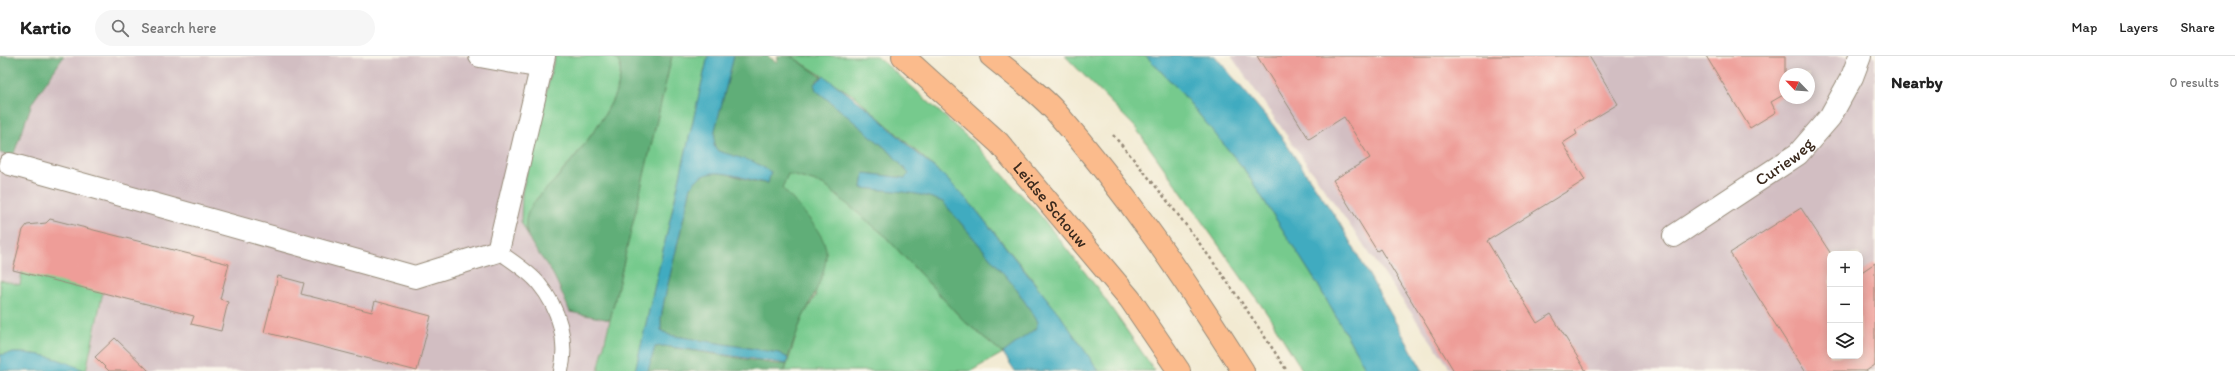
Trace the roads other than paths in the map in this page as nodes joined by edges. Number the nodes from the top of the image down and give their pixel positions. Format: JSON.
{"nodes":[{"id":1,"x":480,"y":56,"type":"edge"},
{"id":2,"x":903,"y":56,"type":"edge"},
{"id":3,"x":991,"y":56,"type":"edge"},
{"id":4,"x":1860,"y":56,"type":"edge"},
{"id":5,"x":543,"y":61,"type":"edge"},
{"id":6,"x":10,"y":164,"type":"dead end"},
{"id":7,"x":1674,"y":236,"type":"dead end"},
{"id":8,"x":498,"y":251,"type":"junction"},
{"id":9,"x":561,"y":371,"type":"edge"},
{"id":10,"x":1179,"y":371,"type":"edge"},
{"id":11,"x":1243,"y":371,"type":"edge"}],
"edges":[{"from":1,"to":5,"type":"street"},
{"from":2,"to":10,"type":"main road","name":"Leidse Schouw"},
{"from":3,"to":11,"type":"main road"},
{"from":4,"to":7,"type":"street","name":"Curieweg"},
{"from":5,"to":8,"type":"street"},
{"from":6,"to":8,"type":"street"},
{"from":8,"to":9,"type":"lane"}]}
